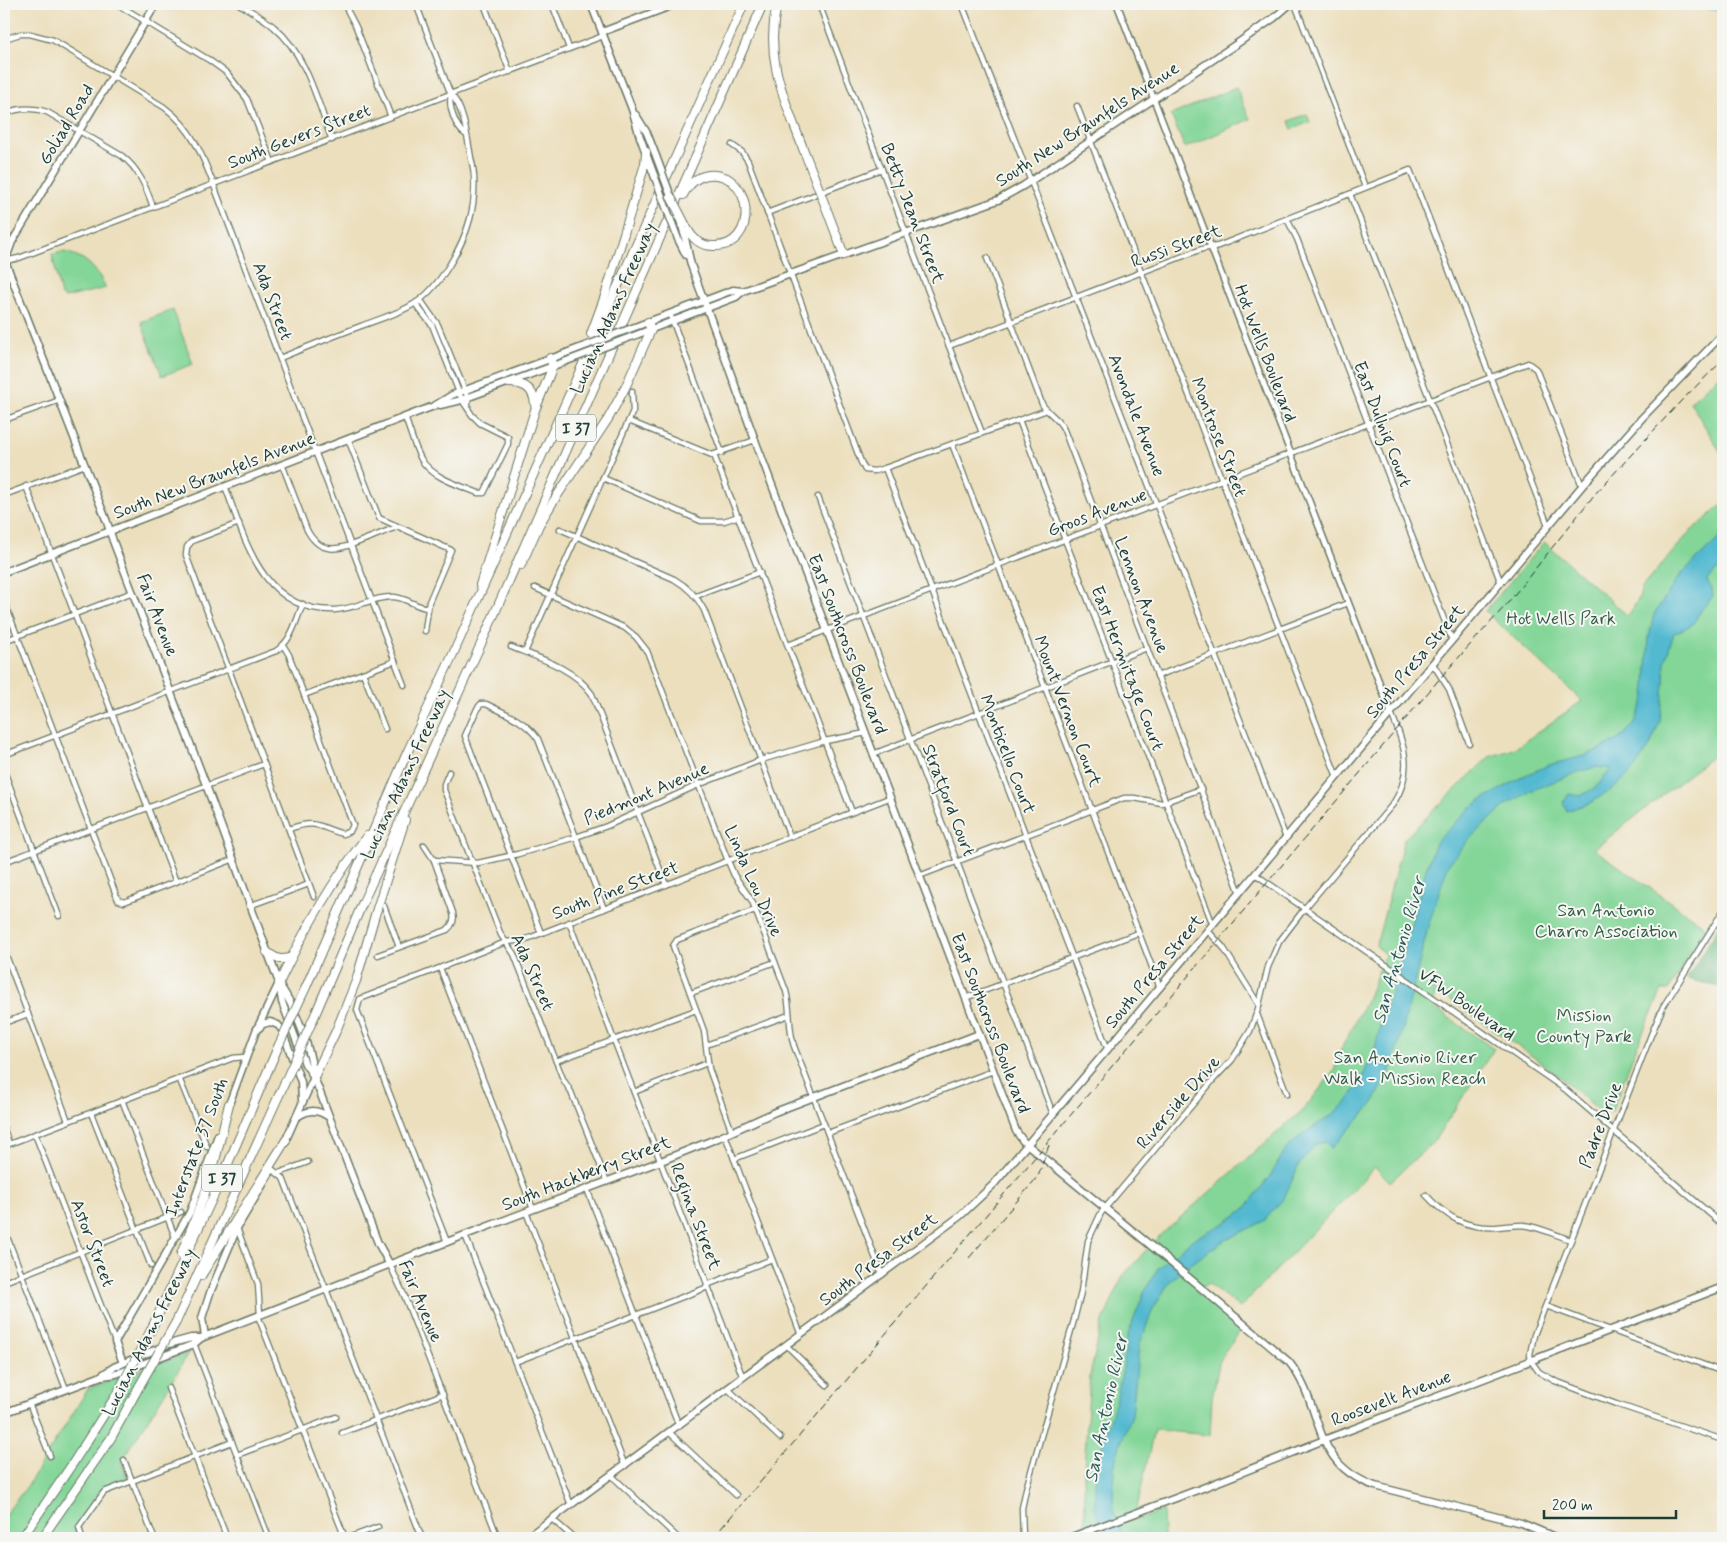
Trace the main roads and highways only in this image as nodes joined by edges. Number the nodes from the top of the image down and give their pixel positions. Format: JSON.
{"nodes":[{"id":1,"x":156,"y":4,"type":"edge"},
{"id":2,"x":591,"y":4,"type":"edge"},
{"id":3,"x":676,"y":4,"type":"edge"},
{"id":4,"x":744,"y":4,"type":"edge"},
{"id":5,"x":763,"y":4,"type":"edge"},
{"id":6,"x":777,"y":4,"type":"edge"},
{"id":7,"x":1290,"y":4,"type":"edge"},
{"id":8,"x":602,"y":34,"type":"junction"},
{"id":9,"x":632,"y":109,"type":"junction"},
{"id":10,"x":646,"y":152,"type":"junction"},
{"id":11,"x":671,"y":197,"type":"joint"},
{"id":12,"x":684,"y":227,"type":"junction"},
{"id":13,"x":660,"y":239,"type":"junction"},
{"id":14,"x":844,"y":255,"type":"junction"},
{"id":15,"x":4,"y":260,"type":"edge"},
{"id":16,"x":691,"y":264,"type":"junction"},
{"id":17,"x":743,"y":291,"type":"junction"},
{"id":18,"x":705,"y":300,"type":"junction"},
{"id":19,"x":708,"y":308,"type":"junction"},
{"id":20,"x":646,"y":325,"type":"junction"},
{"id":21,"x":1723,"y":334,"type":"edge"},
{"id":22,"x":552,"y":362,"type":"junction"},
{"id":23,"x":509,"y":383,"type":"junction"},
{"id":24,"x":571,"y":391,"type":"junction"},
{"id":25,"x":434,"y":406,"type":"junction"},
{"id":26,"x":535,"y":410,"type":"junction"},
{"id":27,"x":110,"y":531,"type":"junction"},
{"id":28,"x":4,"y":572,"type":"edge"},
{"id":29,"x":477,"y":599,"type":"junction"},
{"id":30,"x":492,"y":617,"type":"junction"},
{"id":31,"x":415,"y":790,"type":"junction"},
{"id":32,"x":375,"y":827,"type":"junction"},
{"id":33,"x":267,"y":952,"type":"junction"},
{"id":34,"x":292,"y":957,"type":"junction"},
{"id":35,"x":279,"y":983,"type":"junction"},
{"id":36,"x":256,"y":1031,"type":"junction"},
{"id":37,"x":979,"y":1034,"type":"junction"},
{"id":38,"x":314,"y":1077,"type":"junction"},
{"id":39,"x":229,"y":1104,"type":"junction"},
{"id":40,"x":301,"y":1107,"type":"junction"},
{"id":41,"x":330,"y":1117,"type":"junction"},
{"id":42,"x":296,"y":1118,"type":"junction"},
{"id":43,"x":286,"y":1140,"type":"junction"},
{"id":44,"x":1028,"y":1144,"type":"junction"},
{"id":45,"x":390,"y":1265,"type":"junction"},
{"id":46,"x":1723,"y":1287,"type":"edge"},
{"id":47,"x":162,"y":1307,"type":"junction"},
{"id":48,"x":182,"y":1308,"type":"junction"},
{"id":49,"x":203,"y":1337,"type":"junction"},
{"id":50,"x":192,"y":1341,"type":"junction"},
{"id":51,"x":115,"y":1342,"type":"joint"},
{"id":52,"x":123,"y":1363,"type":"junction"},
{"id":53,"x":99,"y":1377,"type":"junction"},
{"id":54,"x":5,"y":1411,"type":"edge"},
{"id":55,"x":1324,"y":1440,"type":"junction"},
{"id":56,"x":22,"y":1538,"type":"edge"},
{"id":57,"x":42,"y":1538,"type":"edge"},
{"id":58,"x":526,"y":1538,"type":"edge"},
{"id":59,"x":1069,"y":1538,"type":"edge"},
{"id":60,"x":1558,"y":1538,"type":"edge"}],
"edges":[{"from":1,"to":15,"type":"main road","name":"Goliad Road"},
{"from":2,"to":8,"type":"main road","name":"East Southcross Boulevard"},
{"from":3,"to":8,"type":"main road","name":"South Gevers Street"},
{"from":4,"to":24,"type":"highway","name":"Lucian Adams Freeway","number":"I 37"},
{"from":5,"to":13,"type":"highway","name":"Lucian Adams Freeway","number":"I 37"},
{"from":6,"to":14,"type":"highway"},
{"from":7,"to":14,"type":"main road","name":"South New Braunfels Avenue"},
{"from":8,"to":9,"type":"main road","name":"East Southcross Boulevard"},
{"from":9,"to":10,"type":"main road","name":"East Southcross Boulevard"},
{"from":9,"to":11,"type":"main road","name":"East Southcross Boulevard","bridge":true},
{"from":10,"to":16,"type":"main road","name":"East Southcross Boulevard","bridge":true},
{"from":10,"to":24,"type":"highway"},
{"from":11,"to":12,"type":"highway","bridge":true},
{"from":12,"to":13,"type":"highway"},
{"from":12,"to":16,"type":"main road","name":"East Southcross Boulevard"},
{"from":13,"to":30,"type":"highway","name":"Lucian Adams Freeway","number":"I 37"},
{"from":14,"to":17,"type":"main road","name":"South New Braunfels Avenue"},
{"from":15,"to":27,"type":"main road","name":"Fair Avenue"},
{"from":16,"to":18,"type":"main road","name":"East Southcross Boulevard"},
{"from":17,"to":18,"type":"main road","name":"South New Braunfels Avenue"},
{"from":17,"to":19,"type":"main road","name":"South New Braunfels Avenue"},
{"from":18,"to":19,"type":"main road","name":"East Southcross Boulevard"},
{"from":18,"to":20,"type":"main road","name":"South New Braunfels Avenue"},
{"from":19,"to":20,"type":"main road","name":"South New Braunfels Avenue"},
{"from":19,"to":37,"type":"main road","name":"East Southcross Boulevard"},
{"from":20,"to":22,"type":"main road","name":"South New Braunfels Avenue","bridge":true},
{"from":20,"to":22,"type":"main road","name":"South New Braunfels Avenue","bridge":true},
{"from":20,"to":30,"type":"highway"},
{"from":21,"to":44,"type":"main road","name":"South Presa Street"},
{"from":22,"to":23,"type":"main road","name":"South New Braunfels Avenue"},
{"from":22,"to":25,"type":"main road","name":"South New Braunfels Avenue"},
{"from":22,"to":26,"type":"highway"},
{"from":23,"to":25,"type":"main road","name":"South New Braunfels Avenue"},
{"from":23,"to":26,"type":"highway"},
{"from":24,"to":29,"type":"highway","name":"Lucian Adams Freeway","number":"I 37"},
{"from":25,"to":27,"type":"main road","name":"South New Braunfels Avenue"},
{"from":26,"to":29,"type":"highway"},
{"from":27,"to":28,"type":"main road","name":"South New Braunfels Avenue"},
{"from":27,"to":33,"type":"main road","name":"Fair Avenue"},
{"from":29,"to":32,"type":"highway","name":"Lucian Adams Freeway","number":"I 37"},
{"from":30,"to":31,"type":"highway","name":"Lucian Adams Freeway","number":"I 37"},
{"from":31,"to":38,"type":"highway"},
{"from":31,"to":48,"type":"highway","name":"Lucian Adams Freeway","number":"I 37","bridge":true},
{"from":32,"to":34,"type":"highway"},
{"from":32,"to":47,"type":"highway","name":"Lucian Adams Freeway","number":"I 37","bridge":true},
{"from":33,"to":34,"type":"highway"},
{"from":33,"to":35,"type":"main road","name":"Fair Avenue"},
{"from":34,"to":35,"type":"highway"},
{"from":35,"to":36,"type":"main road","name":"Interstate 37 South"},
{"from":35,"to":38,"type":"main road","name":"Fair Avenue"},
{"from":36,"to":39,"type":"main road","name":"Interstate 37 South"},
{"from":36,"to":40,"type":"main road"},
{"from":37,"to":44,"type":"main road","name":"East Southcross Boulevard"},
{"from":37,"to":45,"type":"main road","name":"South Hackberry Street"},
{"from":38,"to":40,"type":"main road"},
{"from":38,"to":41,"type":"main road","name":"Fair Avenue"},
{"from":39,"to":47,"type":"highway"},
{"from":39,"to":51,"type":"main road","name":"Interstate 37 South"},
{"from":40,"to":42,"type":"main road"},
{"from":41,"to":42,"type":"main road"},
{"from":41,"to":45,"type":"main road","name":"Fair Avenue"},
{"from":42,"to":43,"type":"main road"},
{"from":43,"to":48,"type":"highway"},
{"from":43,"to":49,"type":"main road"},
{"from":44,"to":55,"type":"main road","name":"East Southcross Boulevard"},
{"from":44,"to":58,"type":"main road","name":"South Presa Street"},
{"from":45,"to":49,"type":"main road","name":"South Hackberry Street"},
{"from":46,"to":55,"type":"main road","name":"Roosevelt Avenue"},
{"from":47,"to":56,"type":"highway","name":"Lucian Adams Freeway","number":"I 37","bridge":true},
{"from":48,"to":57,"type":"highway","name":"Lucian Adams Freeway","number":"I 37","bridge":true},
{"from":49,"to":50,"type":"main road","name":"South Hackberry Street"},
{"from":50,"to":52,"type":"main road","name":"South Hackberry Street"},
{"from":50,"to":53,"type":"main road","name":"South Hackberry Street"},
{"from":51,"to":52,"type":"main road","name":"Astor Street"},
{"from":52,"to":53,"type":"main road","name":"South Hackberry Street"},
{"from":53,"to":54,"type":"main road","name":"South Hackberry Street"},
{"from":55,"to":59,"type":"main road","name":"Roosevelt Avenue"},
{"from":55,"to":60,"type":"main road","name":"East Southcross Boulevard"}]}
